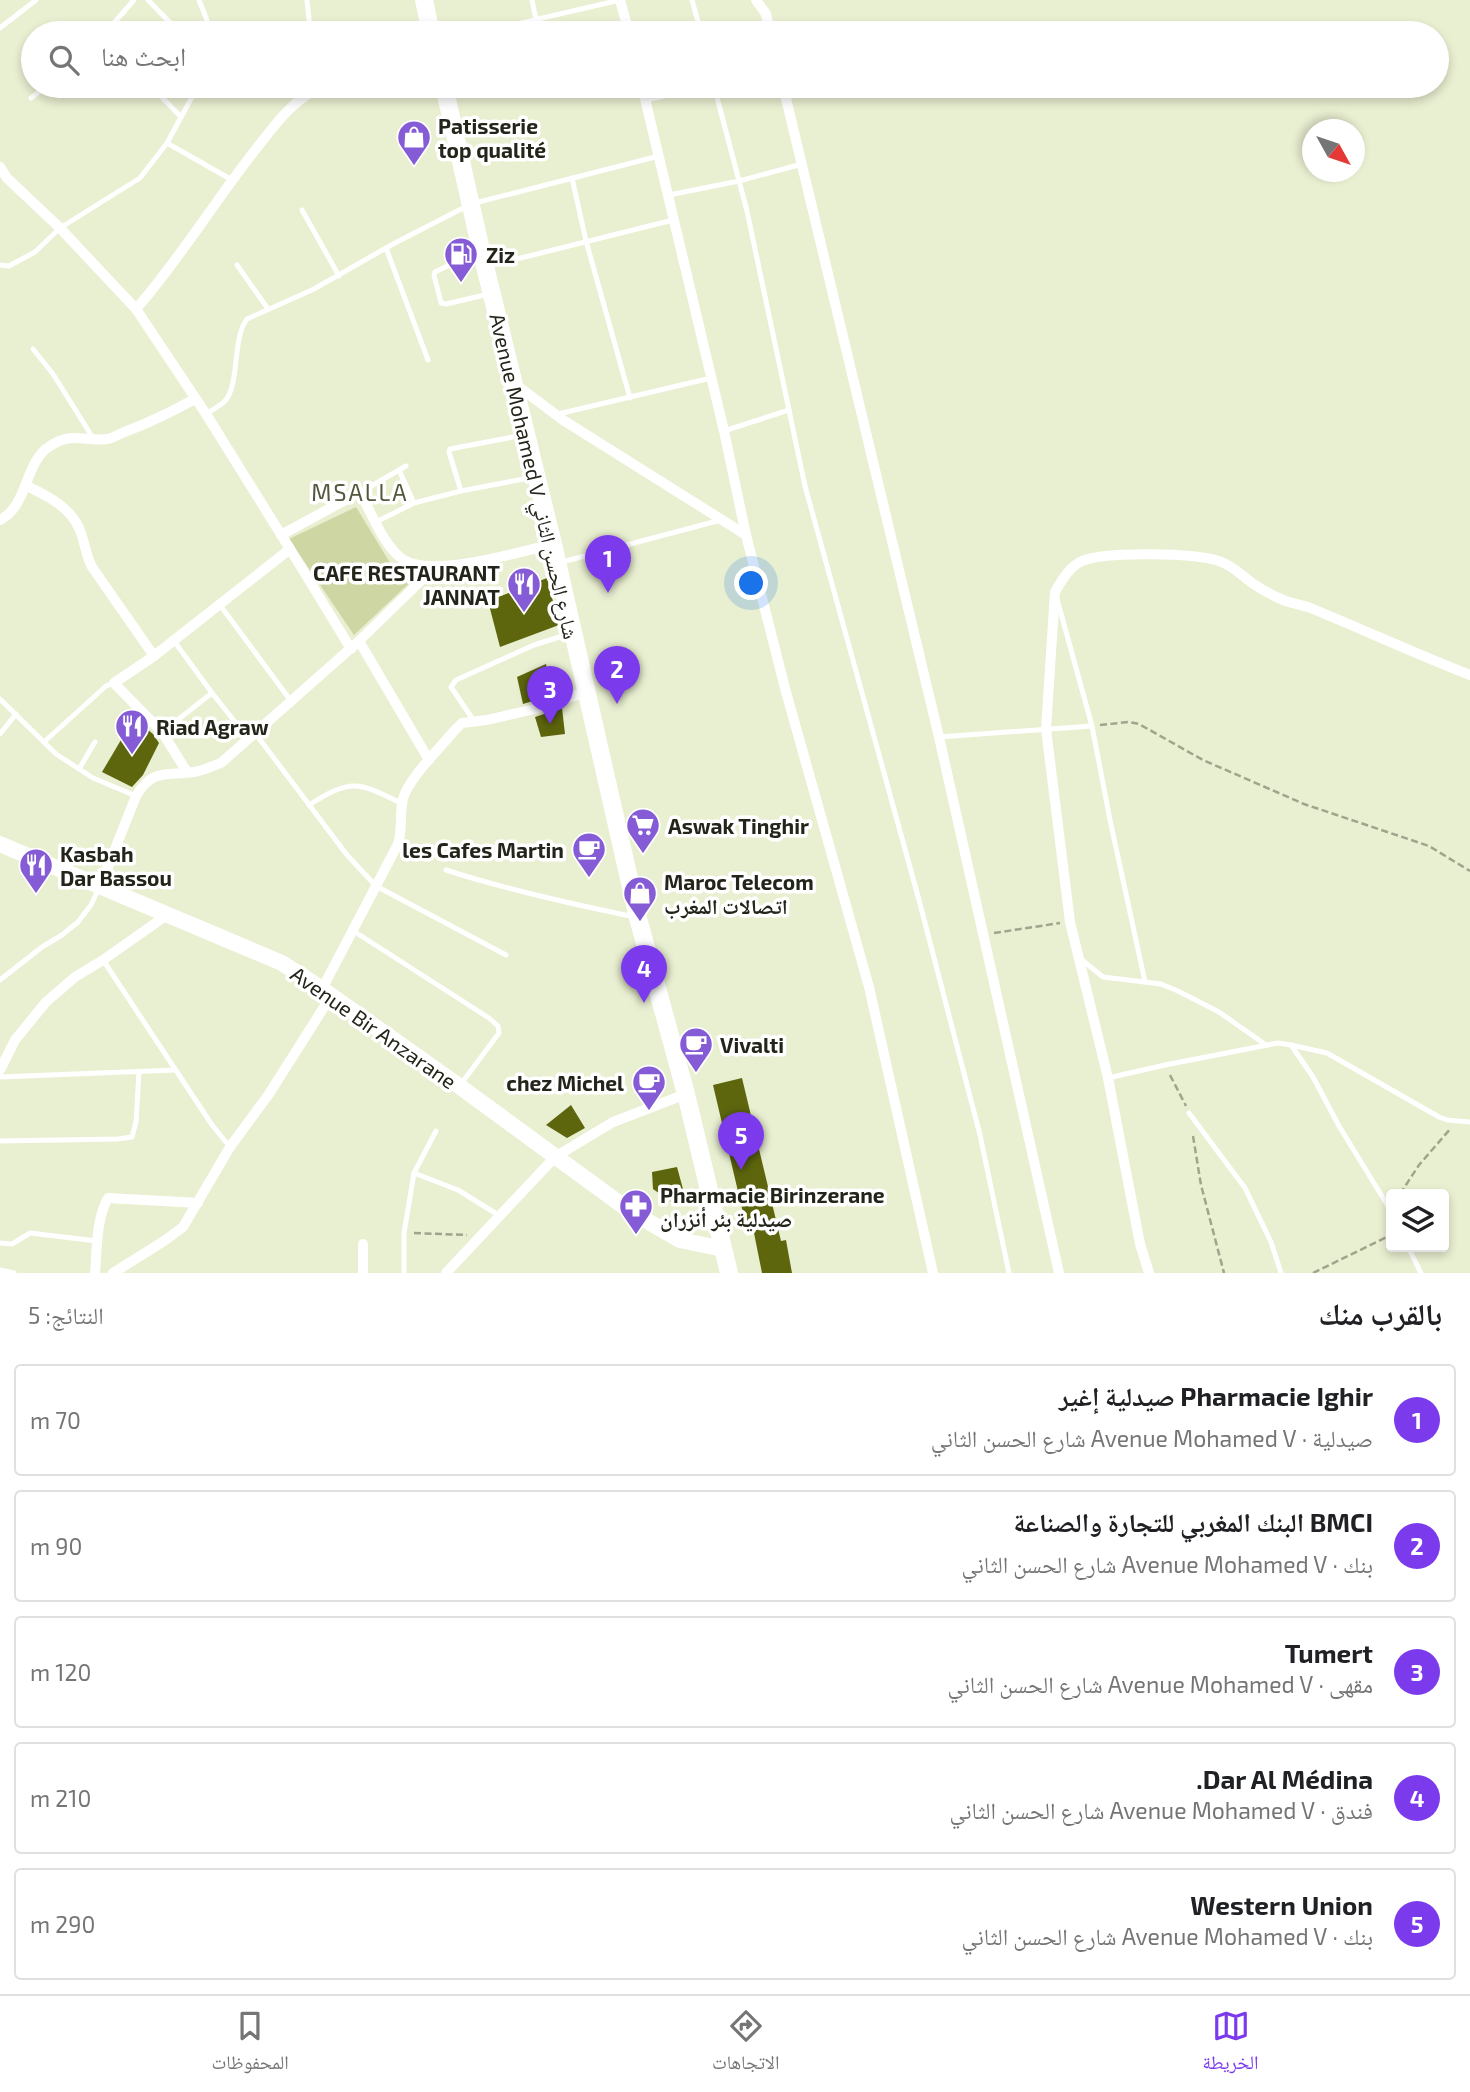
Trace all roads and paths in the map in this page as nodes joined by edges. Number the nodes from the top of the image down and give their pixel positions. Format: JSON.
{"nodes":[{"id":1,"x":36,"y":0,"type":"edge"},
{"id":2,"x":134,"y":0,"type":"edge"},
{"id":3,"x":148,"y":0,"type":"edge"},
{"id":4,"x":198,"y":0,"type":"edge"},
{"id":5,"x":307,"y":0,"type":"edge"},
{"id":6,"x":424,"y":0,"type":"edge"},
{"id":7,"x":532,"y":0,"type":"edge"},
{"id":8,"x":620,"y":0,"type":"edge"},
{"id":9,"x":692,"y":0,"type":"edge"},
{"id":10,"x":756,"y":0,"type":"edge"},
{"id":11,"x":536,"y":20,"type":"junction"},
{"id":12,"x":116,"y":21,"type":"edge"},
{"id":13,"x":168,"y":21,"type":"edge"},
{"id":14,"x":207,"y":21,"type":"edge"},
{"id":15,"x":309,"y":21,"type":"edge"},
{"id":16,"x":425,"y":21,"type":"edge"},
{"id":17,"x":532,"y":21,"type":"edge"},
{"id":18,"x":626,"y":21,"type":"edge"},
{"id":19,"x":698,"y":21,"type":"edge"},
{"id":20,"x":767,"y":21,"type":"edge"},
{"id":21,"x":0,"y":28,"type":"edge"},
{"id":22,"x":163,"y":98,"type":"edge"},
{"id":23,"x":191,"y":98,"type":"edge"},
{"id":24,"x":293,"y":98,"type":"edge"},
{"id":25,"x":447,"y":98,"type":"edge"},
{"id":26,"x":644,"y":98,"type":"edge"},
{"id":27,"x":658,"y":98,"type":"edge"},
{"id":28,"x":717,"y":98,"type":"edge"},
{"id":29,"x":786,"y":98,"type":"edge"},
{"id":30,"x":645,"y":101,"type":"junction"},
{"id":31,"x":181,"y":117,"type":"junction"},
{"id":32,"x":167,"y":143,"type":"junction"},
{"id":33,"x":659,"y":156,"type":"junction"},
{"id":34,"x":802,"y":164,"type":"junction"},
{"id":35,"x":0,"y":167,"type":"edge"},
{"id":36,"x":572,"y":178,"type":"junction"},
{"id":37,"x":232,"y":180,"type":"junction"},
{"id":38,"x":738,"y":181,"type":"junction"},
{"id":39,"x":3,"y":182,"type":"edge"},
{"id":40,"x":668,"y":196,"type":"junction"},
{"id":41,"x":471,"y":204,"type":"junction"},
{"id":42,"x":302,"y":210,"type":"dead end"},
{"id":43,"x":673,"y":220,"type":"junction"},
{"id":44,"x":60,"y":228,"type":"junction"},
{"id":45,"x":586,"y":241,"type":"junction"},
{"id":46,"x":386,"y":248,"type":"junction"},
{"id":47,"x":484,"y":259,"type":"junction"},
{"id":48,"x":0,"y":265,"type":"edge"},
{"id":49,"x":237,"y":265,"type":"dead end"},
{"id":50,"x":339,"y":276,"type":"junction"},
{"id":51,"x":492,"y":293,"type":"junction"},
{"id":52,"x":136,"y":309,"type":"junction"},
{"id":53,"x":268,"y":309,"type":"junction"},
{"id":54,"x":33,"y":349,"type":"dead end"},
{"id":55,"x":428,"y":360,"type":"dead end"},
{"id":56,"x":711,"y":378,"type":"junction"},
{"id":57,"x":515,"y":384,"type":"junction"},
{"id":58,"x":630,"y":398,"type":"junction"},
{"id":59,"x":195,"y":399,"type":"junction"},
{"id":60,"x":789,"y":410,"type":"junction"},
{"id":61,"x":206,"y":414,"type":"junction"},
{"id":62,"x":555,"y":415,"type":"junction"},
{"id":63,"x":724,"y":431,"type":"junction"},
{"id":64,"x":527,"y":435,"type":"junction"},
{"id":65,"x":93,"y":438,"type":"junction"},
{"id":66,"x":406,"y":466,"type":"dead end"},
{"id":67,"x":399,"y":470,"type":"junction"},
{"id":68,"x":537,"y":477,"type":"junction"},
{"id":69,"x":27,"y":486,"type":"junction"},
{"id":70,"x":461,"y":491,"type":"junction"},
{"id":71,"x":360,"y":492,"type":"junction"},
{"id":72,"x":414,"y":503,"type":"junction"},
{"id":73,"x":0,"y":520,"type":"edge"},
{"id":74,"x":721,"y":520,"type":"junction"},
{"id":75,"x":376,"y":522,"type":"junction"},
{"id":76,"x":281,"y":535,"type":"junction"},
{"id":77,"x":746,"y":535,"type":"junction"},
{"id":78,"x":554,"y":544,"type":"junction"},
{"id":79,"x":290,"y":549,"type":"junction"},
{"id":80,"x":557,"y":563,"type":"junction"},
{"id":81,"x":435,"y":567,"type":"junction"},
{"id":82,"x":1055,"y":593,"type":"junction"},
{"id":83,"x":220,"y":605,"type":"junction"},
{"id":84,"x":572,"y":633,"type":"junction"},
{"id":85,"x":174,"y":641,"type":"junction"},
{"id":86,"x":355,"y":645,"type":"junction"},
{"id":87,"x":154,"y":656,"type":"junction"},
{"id":88,"x":1470,"y":675,"type":"edge"},
{"id":89,"x":114,"y":683,"type":"junction"},
{"id":90,"x":586,"y":692,"type":"junction"},
{"id":91,"x":212,"y":693,"type":"junction"},
{"id":92,"x":0,"y":699,"type":"edge"},
{"id":93,"x":291,"y":701,"type":"junction"},
{"id":94,"x":16,"y":714,"type":"junction"},
{"id":95,"x":474,"y":721,"type":"junction"},
{"id":96,"x":1092,"y":726,"type":"junction"},
{"id":97,"x":1046,"y":729,"type":"junction"},
{"id":98,"x":162,"y":732,"type":"junction"},
{"id":99,"x":0,"y":734,"type":"edge"},
{"id":100,"x":251,"y":735,"type":"junction"},
{"id":101,"x":939,"y":737,"type":"junction"},
{"id":102,"x":44,"y":742,"type":"junction"},
{"id":103,"x":96,"y":742,"type":"dead end"},
{"id":104,"x":429,"y":760,"type":"junction"},
{"id":105,"x":79,"y":769,"type":"junction"},
{"id":106,"x":187,"y":772,"type":"junction"},
{"id":107,"x":136,"y":796,"type":"junction"},
{"id":108,"x":401,"y":803,"type":"junction"},
{"id":109,"x":309,"y":804,"type":"junction"},
{"id":110,"x":0,"y":844,"type":"edge"},
{"id":111,"x":446,"y":870,"type":"dead end"},
{"id":112,"x":1470,"y":871,"type":"edge"},
{"id":113,"x":376,"y":886,"type":"junction"},
{"id":114,"x":100,"y":887,"type":"junction"},
{"id":115,"x":166,"y":915,"type":"junction"},
{"id":116,"x":638,"y":918,"type":"junction"},
{"id":117,"x":1070,"y":922,"type":"junction"},
{"id":118,"x":352,"y":930,"type":"junction"},
{"id":119,"x":983,"y":934,"type":"junction"},
{"id":120,"x":506,"y":955,"type":"dead end"},
{"id":121,"x":1080,"y":958,"type":"junction"},
{"id":122,"x":103,"y":960,"type":"junction"},
{"id":123,"x":0,"y":980,"type":"edge"},
{"id":124,"x":1145,"y":982,"type":"junction"},
{"id":125,"x":326,"y":992,"type":"junction"},
{"id":126,"x":1291,"y":1045,"type":"junction"},
{"id":127,"x":1266,"y":1046,"type":"junction"},
{"id":128,"x":1165,"y":1065,"type":"junction"},
{"id":129,"x":0,"y":1070,"type":"edge"},
{"id":130,"x":175,"y":1070,"type":"junction"},
{"id":131,"x":139,"y":1072,"type":"junction"},
{"id":132,"x":0,"y":1077,"type":"edge"},
{"id":133,"x":1108,"y":1078,"type":"junction"},
{"id":134,"x":460,"y":1086,"type":"junction"},
{"id":135,"x":686,"y":1094,"type":"junction"},
{"id":136,"x":1189,"y":1113,"type":"junction"},
{"id":137,"x":1458,"y":1121,"type":"junction"},
{"id":138,"x":1470,"y":1122,"type":"edge"},
{"id":139,"x":436,"y":1130,"type":"dead end"},
{"id":140,"x":0,"y":1141,"type":"edge"},
{"id":141,"x":230,"y":1147,"type":"junction"},
{"id":142,"x":555,"y":1157,"type":"junction"},
{"id":143,"x":414,"y":1173,"type":"junction"},
{"id":144,"x":1403,"y":1189,"type":"edge"},
{"id":145,"x":198,"y":1203,"type":"junction"},
{"id":146,"x":1386,"y":1203,"type":"edge"},
{"id":147,"x":500,"y":1216,"type":"junction"},
{"id":148,"x":404,"y":1233,"type":"junction"},
{"id":149,"x":481,"y":1236,"type":"junction"},
{"id":150,"x":1386,"y":1237,"type":"edge"},
{"id":151,"x":97,"y":1241,"type":"junction"},
{"id":152,"x":0,"y":1243,"type":"edge"},
{"id":153,"x":363,"y":1244,"type":"dead end"},
{"id":154,"x":723,"y":1249,"type":"junction"},
{"id":155,"x":1410,"y":1252,"type":"edge"},
{"id":156,"x":0,"y":1270,"type":"edge"},
{"id":157,"x":14,"y":1273,"type":"edge"},
{"id":158,"x":95,"y":1273,"type":"edge"},
{"id":159,"x":113,"y":1273,"type":"edge"},
{"id":160,"x":363,"y":1273,"type":"edge"},
{"id":161,"x":404,"y":1273,"type":"edge"},
{"id":162,"x":446,"y":1273,"type":"edge"},
{"id":163,"x":729,"y":1273,"type":"edge"},
{"id":164,"x":933,"y":1273,"type":"edge"},
{"id":165,"x":1009,"y":1273,"type":"edge"},
{"id":166,"x":1059,"y":1273,"type":"edge"},
{"id":167,"x":1149,"y":1273,"type":"edge"},
{"id":168,"x":1224,"y":1273,"type":"edge"},
{"id":169,"x":1281,"y":1273,"type":"edge"},
{"id":170,"x":1313,"y":1273,"type":"edge"},
{"id":171,"x":1421,"y":1273,"type":"edge"}],
"edges":[{"from":1,"to":21,"type":"lane"},
{"from":2,"to":12,"type":"lane"},
{"from":3,"to":13,"type":"lane"},
{"from":4,"to":14,"type":"lane"},
{"from":5,"to":15,"type":"lane"},
{"from":6,"to":16,"type":"main road"},
{"from":7,"to":11,"type":"lane"},
{"from":8,"to":11,"type":"lane"},
{"from":8,"to":18,"type":"street"},
{"from":9,"to":19,"type":"lane"},
{"from":10,"to":20,"type":"street"},
{"from":11,"to":17,"type":"lane"},
{"from":22,"to":31,"type":"lane"},
{"from":23,"to":31,"type":"lane"},
{"from":24,"to":37,"type":"street"},
{"from":25,"to":41,"type":"main road","name":"Avenue Mohamed V شارع الحسن الثاني"},
{"from":26,"to":30,"type":"street"},
{"from":27,"to":30,"type":"lane"},
{"from":28,"to":38,"type":"lane"},
{"from":29,"to":34,"type":"street"},
{"from":30,"to":33,"type":"street"},
{"from":31,"to":32,"type":"lane"},
{"from":32,"to":37,"type":"lane"},
{"from":32,"to":44,"type":"lane"},
{"from":33,"to":36,"type":"lane"},
{"from":33,"to":40,"type":"street"},
{"from":34,"to":38,"type":"lane"},
{"from":34,"to":101,"type":"street"},
{"from":35,"to":39,"type":"street"},
{"from":36,"to":41,"type":"lane"},
{"from":36,"to":45,"type":"lane"},
{"from":37,"to":52,"type":"street"},
{"from":38,"to":40,"type":"lane"},
{"from":38,"to":60,"type":"lane"},
{"from":39,"to":44,"type":"street"},
{"from":40,"to":43,"type":"street"},
{"from":41,"to":46,"type":"lane"},
{"from":41,"to":47,"type":"main road","name":"Avenue Mohamed V شارع الحسن الثاني"},
{"from":42,"to":50,"type":"lane"},
{"from":43,"to":45,"type":"lane"},
{"from":43,"to":56,"type":"street"},
{"from":44,"to":48,"type":"lane"},
{"from":44,"to":52,"type":"street"},
{"from":45,"to":47,"type":"lane"},
{"from":45,"to":58,"type":"lane"},
{"from":46,"to":50,"type":"lane"},
{"from":46,"to":55,"type":"lane"},
{"from":47,"to":51,"type":"main road","name":"Avenue Mohamed V شارع الحسن الثاني"},
{"from":47,"to":51,"type":"lane"},
{"from":49,"to":53,"type":"lane"},
{"from":50,"to":53,"type":"lane"},
{"from":51,"to":57,"type":"main road","name":"Avenue Mohamed V شارع الحسن الثاني"},
{"from":52,"to":59,"type":"street"},
{"from":53,"to":61,"type":"lane"},
{"from":54,"to":65,"type":"lane"},
{"from":56,"to":58,"type":"lane"},
{"from":56,"to":63,"type":"street"},
{"from":57,"to":62,"type":"street"},
{"from":57,"to":64,"type":"main road","name":"Avenue Mohamed V شارع الحسن الثاني"},
{"from":58,"to":62,"type":"lane"},
{"from":59,"to":61,"type":"street"},
{"from":59,"to":65,"type":"street"},
{"from":60,"to":63,"type":"lane"},
{"from":60,"to":165,"type":"lane"},
{"from":61,"to":76,"type":"street"},
{"from":62,"to":74,"type":"street"},
{"from":63,"to":77,"type":"street"},
{"from":64,"to":68,"type":"main road","name":"Avenue Mohamed V شارع الحسن الثاني"},
{"from":64,"to":70,"type":"lane"},
{"from":65,"to":69,"type":"street"},
{"from":66,"to":67,"type":"lane"},
{"from":67,"to":71,"type":"lane"},
{"from":67,"to":72,"type":"lane"},
{"from":68,"to":70,"type":"lane"},
{"from":68,"to":78,"type":"main road","name":"Avenue Mohamed V شارع الحسن الثاني"},
{"from":69,"to":73,"type":"street"},
{"from":69,"to":87,"type":"street"},
{"from":70,"to":72,"type":"lane"},
{"from":71,"to":75,"type":"street"},
{"from":71,"to":76,"type":"street"},
{"from":72,"to":75,"type":"lane"},
{"from":74,"to":77,"type":"street"},
{"from":74,"to":80,"type":"lane"},
{"from":75,"to":81,"type":"street"},
{"from":76,"to":79,"type":"street"},
{"from":77,"to":164,"type":"street"},
{"from":78,"to":80,"type":"main road","name":"Avenue Mohamed V شارع الحسن الثاني"},
{"from":78,"to":81,"type":"street"},
{"from":79,"to":83,"type":"street"},
{"from":79,"to":86,"type":"street"},
{"from":80,"to":84,"type":"main road","name":"Avenue Mohamed V شارع الحسن الثاني"},
{"from":81,"to":86,"type":"street"},
{"from":82,"to":88,"type":"street"},
{"from":82,"to":96,"type":"lane"},
{"from":82,"to":97,"type":"street"},
{"from":83,"to":85,"type":"street"},
{"from":83,"to":93,"type":"lane"},
{"from":84,"to":90,"type":"main road","name":"Avenue Mohamed V شارع الحسن الثاني"},
{"from":84,"to":95,"type":"lane"},
{"from":85,"to":87,"type":"street"},
{"from":85,"to":91,"type":"lane"},
{"from":86,"to":93,"type":"street"},
{"from":86,"to":104,"type":"street"},
{"from":87,"to":89,"type":"street"},
{"from":89,"to":98,"type":"street"},
{"from":89,"to":102,"type":"lane"},
{"from":90,"to":95,"type":"street"},
{"from":90,"to":116,"type":"main road","name":"Avenue Mohamed V شارع الحسن الثاني"},
{"from":91,"to":98,"type":"lane"},
{"from":91,"to":100,"type":"lane"},
{"from":92,"to":94,"type":"lane"},
{"from":93,"to":100,"type":"street"},
{"from":94,"to":99,"type":"lane"},
{"from":94,"to":102,"type":"lane"},
{"from":95,"to":104,"type":"street"},
{"from":96,"to":97,"type":"lane"},
{"from":96,"to":112,"type":"path"},
{"from":96,"to":124,"type":"lane"},
{"from":97,"to":101,"type":"lane"},
{"from":97,"to":117,"type":"street"},
{"from":98,"to":106,"type":"street"},
{"from":100,"to":106,"type":"street"},
{"from":100,"to":109,"type":"lane"},
{"from":101,"to":119,"type":"street"},
{"from":102,"to":105,"type":"lane"},
{"from":103,"to":105,"type":"lane"},
{"from":104,"to":108,"type":"street"},
{"from":105,"to":107,"type":"lane"},
{"from":106,"to":107,"type":"street"},
{"from":107,"to":114,"type":"street"},
{"from":108,"to":109,"type":"lane"},
{"from":108,"to":113,"type":"street"},
{"from":109,"to":113,"type":"lane"},
{"from":110,"to":114,"type":"street","name":"Avenue Bir Anzarane"},
{"from":111,"to":116,"type":"lane"},
{"from":113,"to":118,"type":"street"},
{"from":113,"to":120,"type":"lane"},
{"from":114,"to":115,"type":"street","name":"Avenue Bir Anzarane"},
{"from":114,"to":123,"type":"lane"},
{"from":115,"to":122,"type":"street"},
{"from":115,"to":125,"type":"street","name":"Avenue Bir Anzarane"},
{"from":116,"to":135,"type":"main road","name":"Avenue Mohamed V شارع الحسن الثاني"},
{"from":117,"to":119,"type":"path"},
{"from":117,"to":121,"type":"street"},
{"from":118,"to":125,"type":"street"},
{"from":118,"to":134,"type":"lane"},
{"from":119,"to":166,"type":"street"},
{"from":121,"to":124,"type":"lane"},
{"from":121,"to":133,"type":"street"},
{"from":122,"to":129,"type":"street"},
{"from":122,"to":130,"type":"lane"},
{"from":124,"to":127,"type":"lane"},
{"from":125,"to":134,"type":"street","name":"Avenue Bir Anzarane"},
{"from":125,"to":141,"type":"street"},
{"from":126,"to":127,"type":"lane"},
{"from":126,"to":137,"type":"lane"},
{"from":126,"to":146,"type":"lane"},
{"from":127,"to":128,"type":"lane"},
{"from":128,"to":133,"type":"lane"},
{"from":128,"to":136,"type":"path"},
{"from":130,"to":131,"type":"lane"},
{"from":130,"to":141,"type":"lane"},
{"from":131,"to":132,"type":"lane"},
{"from":131,"to":140,"type":"lane"},
{"from":133,"to":167,"type":"street"},
{"from":134,"to":142,"type":"street","name":"Avenue Bir Anzarane"},
{"from":135,"to":142,"type":"street"},
{"from":135,"to":154,"type":"main road","name":"Avenue Mohamed V شارع الحسن الثاني"},
{"from":136,"to":168,"type":"path"},
{"from":136,"to":169,"type":"lane"},
{"from":137,"to":138,"type":"lane"},
{"from":137,"to":144,"type":"path"},
{"from":139,"to":143,"type":"lane"},
{"from":141,"to":145,"type":"street"},
{"from":142,"to":147,"type":"street"},
{"from":142,"to":154,"type":"street","name":"Avenue Bir Anzarane"},
{"from":143,"to":147,"type":"lane"},
{"from":143,"to":148,"type":"lane"},
{"from":145,"to":151,"type":"street"},
{"from":145,"to":159,"type":"street"},
{"from":147,"to":149,"type":"street"},
{"from":148,"to":149,"type":"path"},
{"from":148,"to":161,"type":"lane"},
{"from":149,"to":162,"type":"street"},
{"from":150,"to":170,"type":"path"},
{"from":151,"to":152,"type":"lane"},
{"from":151,"to":158,"type":"street"},
{"from":153,"to":160,"type":"street"},
{"from":154,"to":163,"type":"main road","name":"Avenue Mohamed V شارع الحسن الثاني"},
{"from":155,"to":171,"type":"lane"},
{"from":156,"to":157,"type":"lane"}]}
